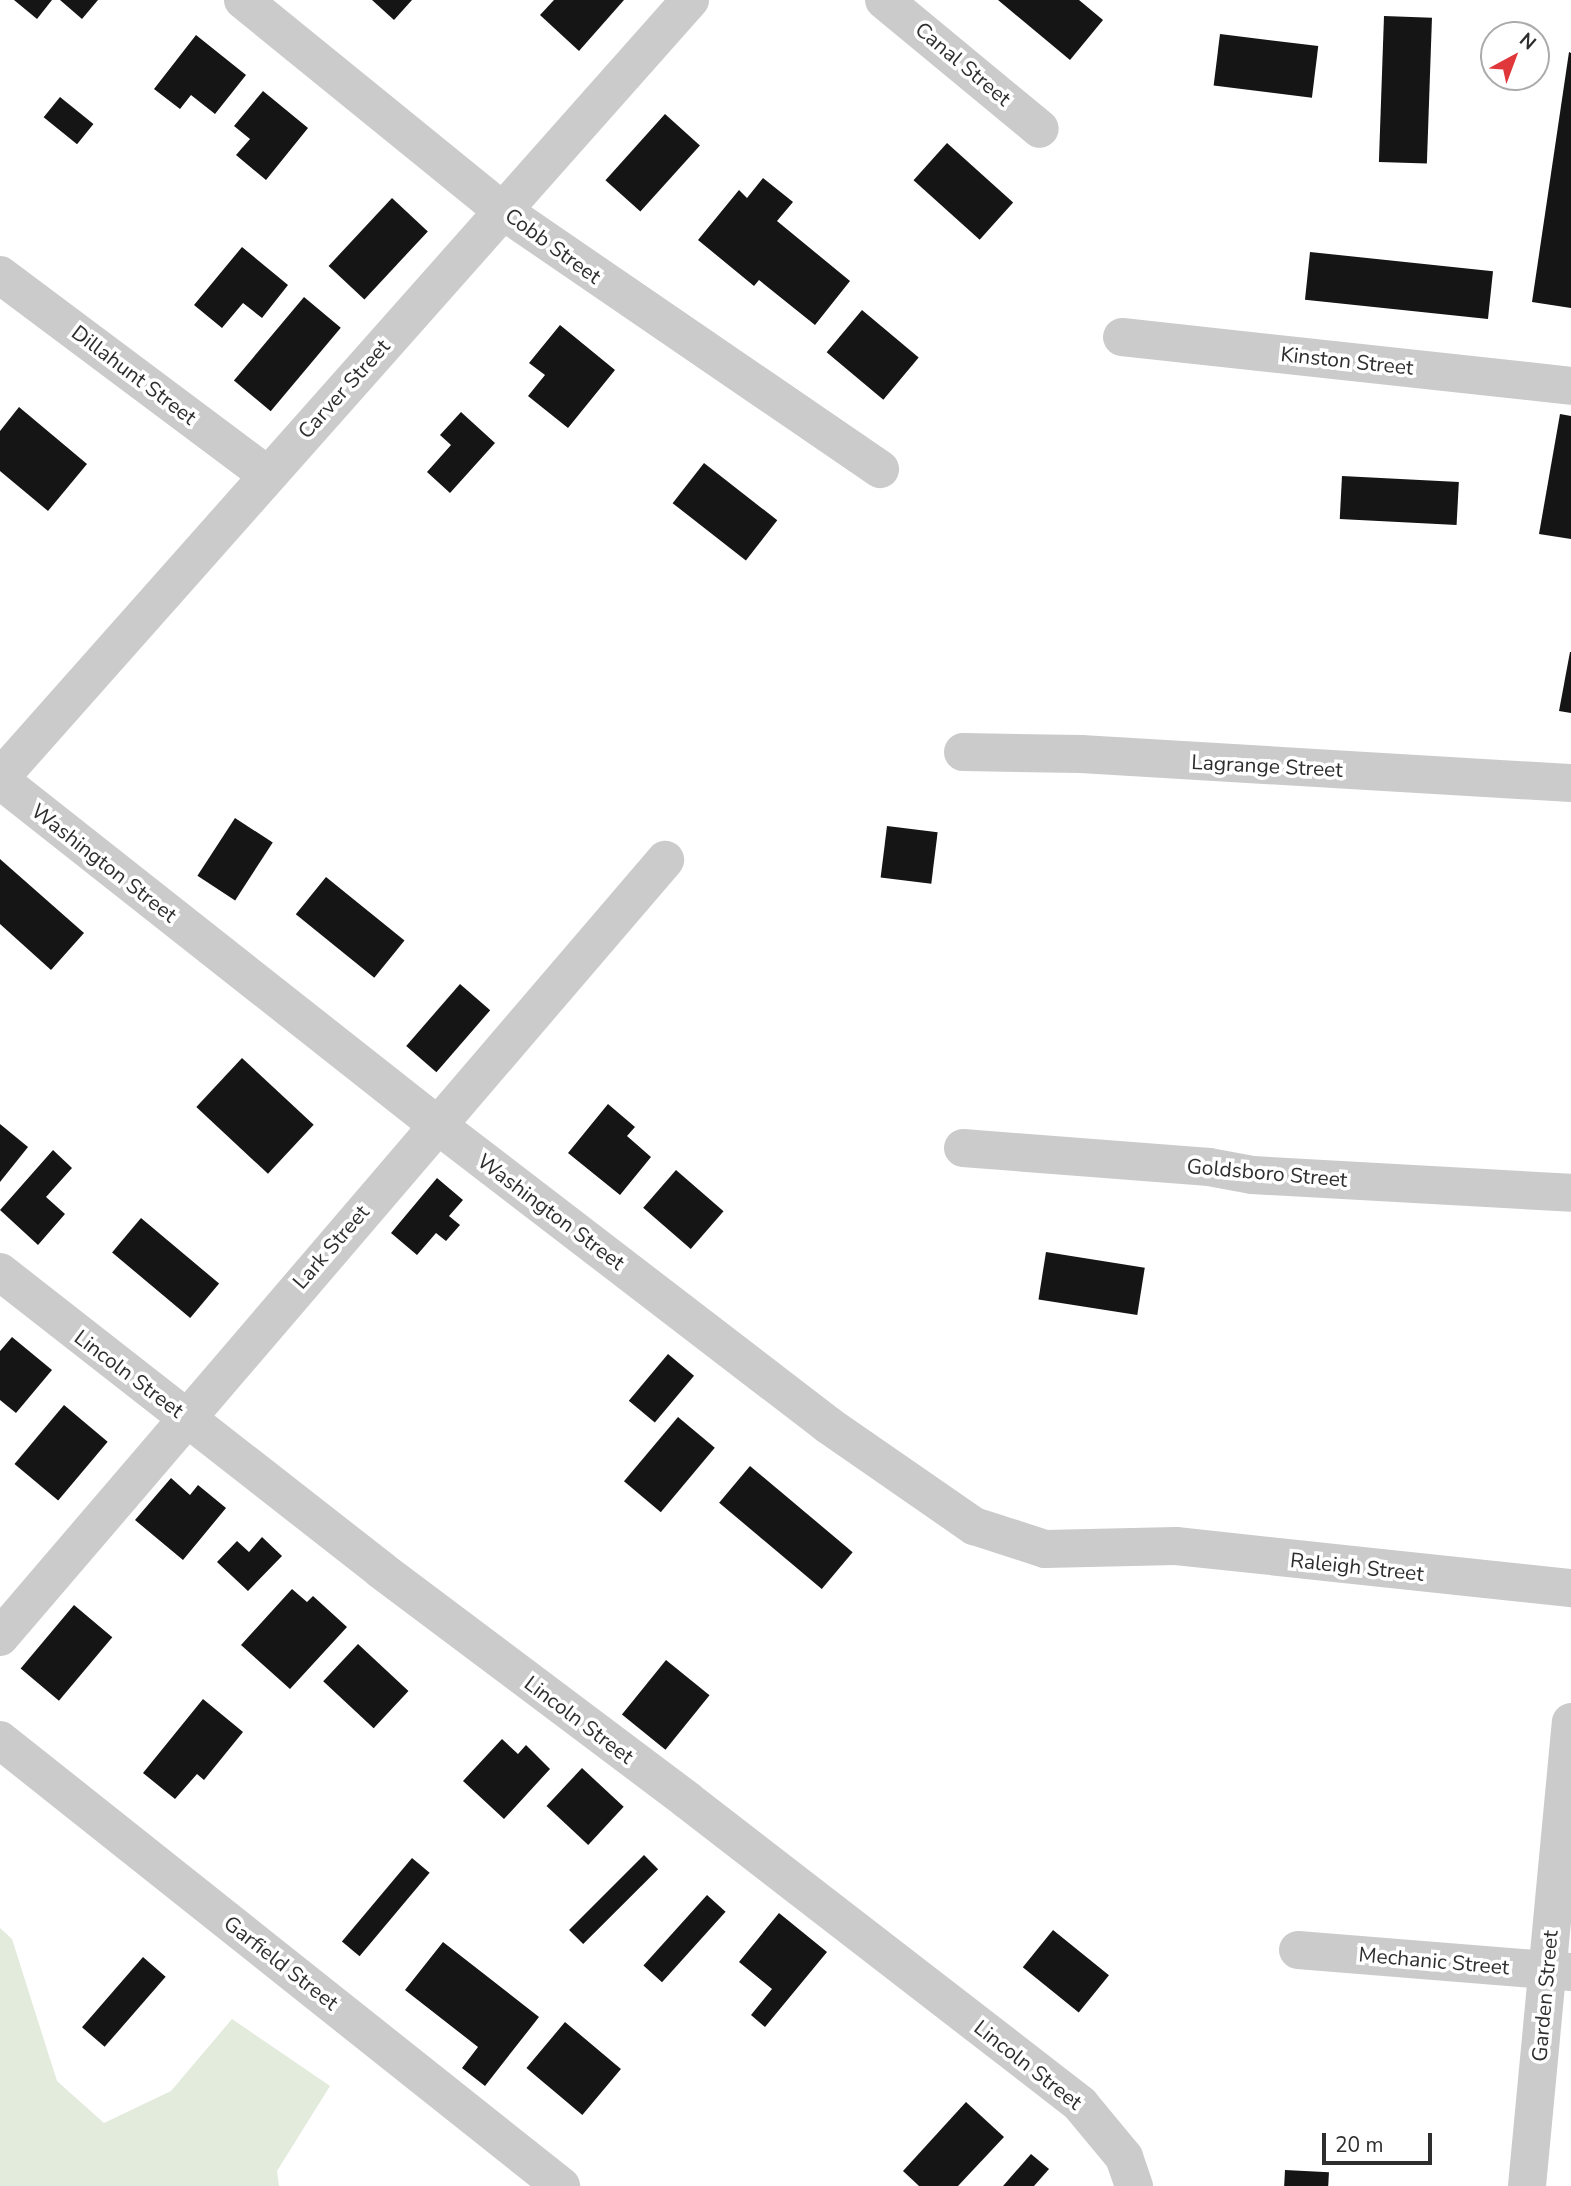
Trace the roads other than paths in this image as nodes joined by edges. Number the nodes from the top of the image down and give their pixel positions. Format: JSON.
{"nodes":[{"id":1,"x":243,"y":0,"type":"edge"},
{"id":2,"x":690,"y":0,"type":"edge"},
{"id":3,"x":884,"y":0,"type":"edge"},
{"id":4,"x":1040,"y":129,"type":"dead end"},
{"id":5,"x":503,"y":211,"type":"junction"},
{"id":6,"x":0,"y":275,"type":"edge"},
{"id":7,"x":1122,"y":337,"type":"dead end"},
{"id":8,"x":1571,"y":386,"type":"edge"},
{"id":9,"x":880,"y":469,"type":"dead end"},
{"id":10,"x":267,"y":475,"type":"junction"},
{"id":11,"x":964,"y":752,"type":"dead end"},
{"id":12,"x":0,"y":779,"type":"edge"},
{"id":13,"x":1571,"y":783,"type":"edge"},
{"id":14,"x":665,"y":860,"type":"dead end"},
{"id":15,"x":436,"y":1124,"type":"junction"},
{"id":16,"x":963,"y":1148,"type":"dead end"},
{"id":17,"x":1571,"y":1193,"type":"edge"},
{"id":18,"x":0,"y":1272,"type":"edge"},
{"id":19,"x":186,"y":1417,"type":"junction"},
{"id":20,"x":1143,"y":1547,"type":"joint"},
{"id":21,"x":1571,"y":1588,"type":"edge"},
{"id":22,"x":0,"y":1637,"type":"edge"},
{"id":23,"x":1571,"y":1722,"type":"edge"},
{"id":24,"x":0,"y":1740,"type":"edge"},
{"id":25,"x":1297,"y":1950,"type":"dead end"},
{"id":26,"x":1559,"y":1972,"type":"edge"},
{"id":27,"x":561,"y":2186,"type":"edge"},
{"id":28,"x":1134,"y":2186,"type":"edge"},
{"id":29,"x":1527,"y":2186,"type":"edge"}],
"edges":[{"from":1,"to":5,"type":"street","name":"Cobb Street"},
{"from":2,"to":5,"type":"street","name":"Carver Street"},
{"from":3,"to":4,"type":"street","name":"Canal Street"},
{"from":5,"to":9,"type":"street","name":"Cobb Street"},
{"from":5,"to":10,"type":"street","name":"Carver Street"},
{"from":6,"to":10,"type":"street","name":"Dillahunt Street"},
{"from":7,"to":8,"type":"street","name":"Kinston Street"},
{"from":10,"to":12,"type":"street","name":"Carver Street"},
{"from":11,"to":13,"type":"street","name":"Lagrange Street"},
{"from":12,"to":15,"type":"street","name":"Washington Street"},
{"from":14,"to":15,"type":"street","name":"Lark Street"},
{"from":15,"to":19,"type":"street","name":"Lark Street"},
{"from":15,"to":20,"type":"street","name":"Washington Street"},
{"from":16,"to":17,"type":"street","name":"Goldsboro Street"},
{"from":18,"to":19,"type":"street","name":"Lincoln Street"},
{"from":19,"to":22,"type":"street","name":"Lark Street"},
{"from":19,"to":28,"type":"street","name":"Lincoln Street"},
{"from":20,"to":21,"type":"street","name":"Raleigh Street"},
{"from":23,"to":26,"type":"street","name":"Garden Street"},
{"from":24,"to":27,"type":"street","name":"Garfield Street"},
{"from":25,"to":26,"type":"street","name":"Mechanic Street"},
{"from":26,"to":29,"type":"street","name":"Garden Street"}]}
